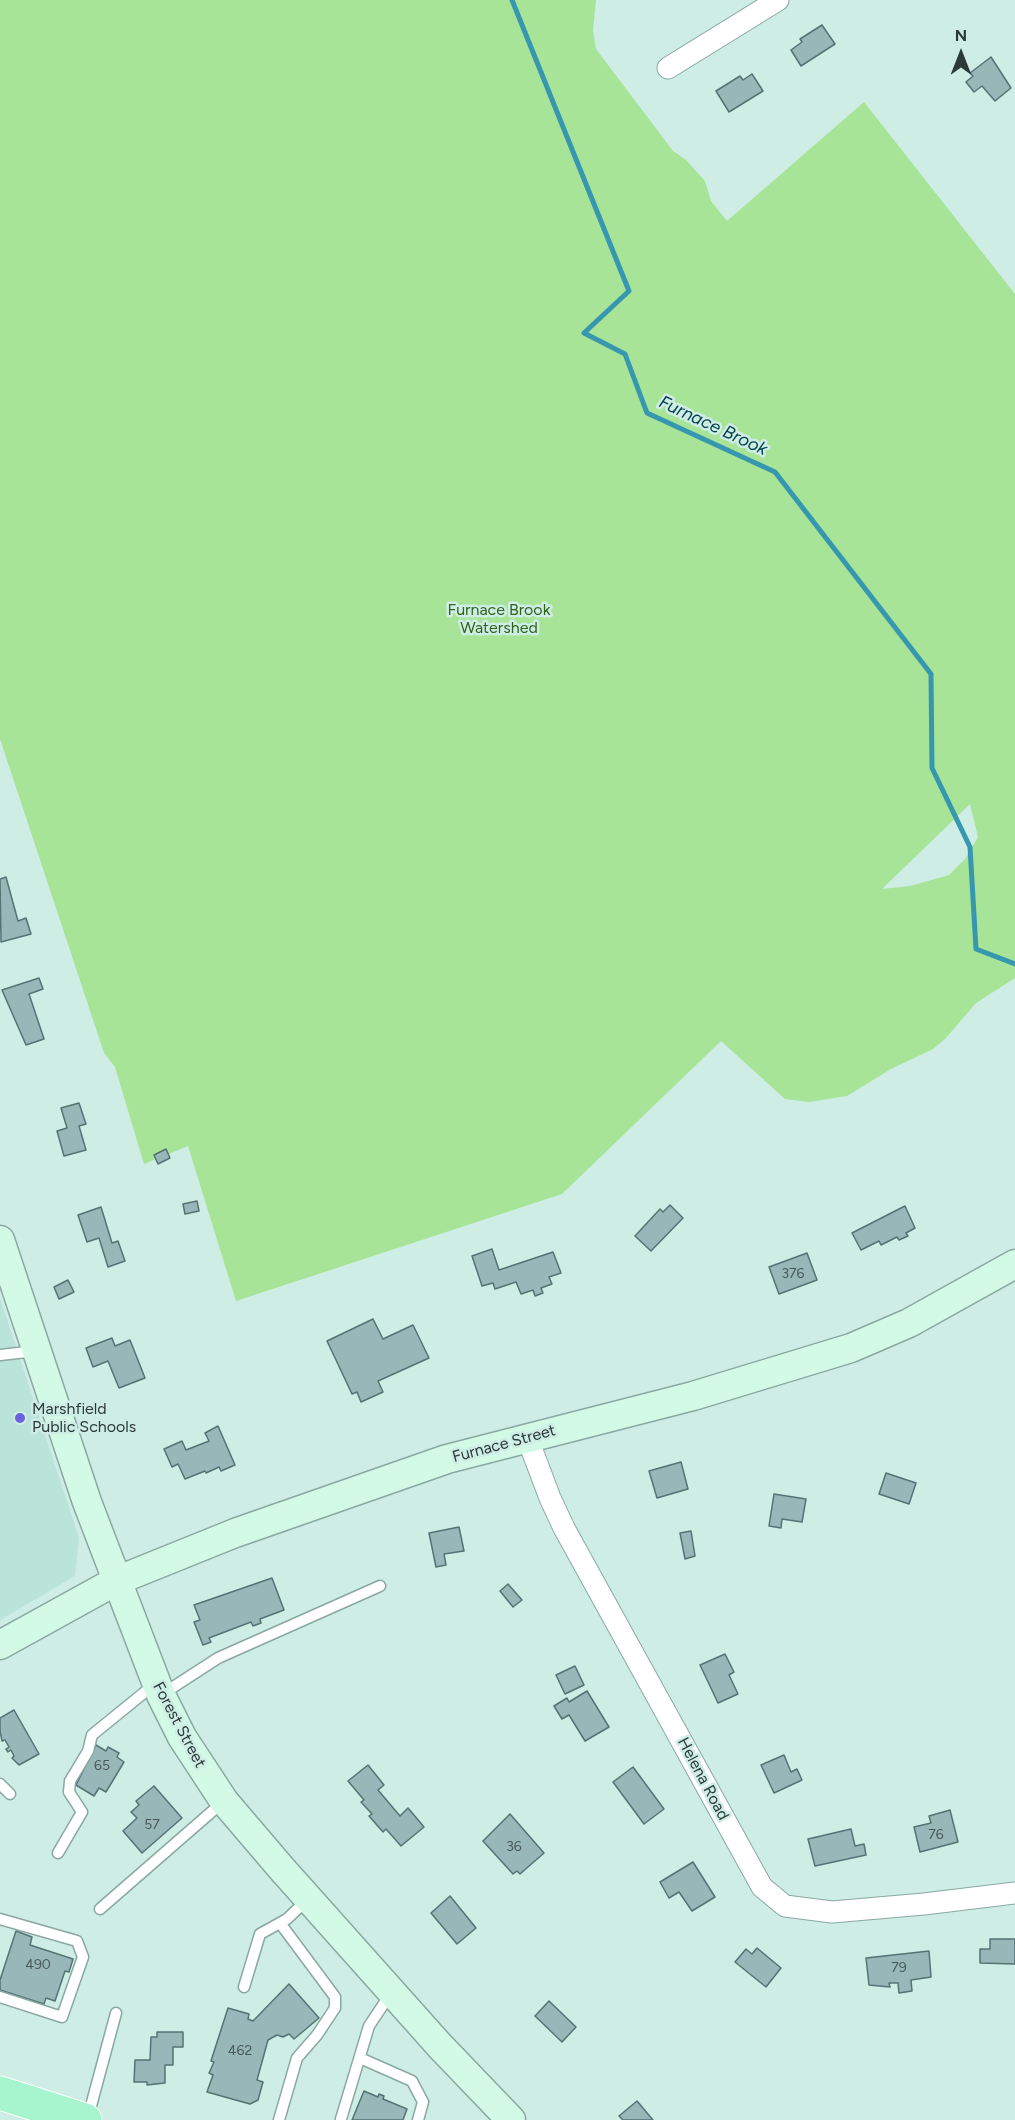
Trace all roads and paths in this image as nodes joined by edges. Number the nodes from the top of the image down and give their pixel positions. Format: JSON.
{"nodes":[{"id":1,"x":778,"y":0,"type":"edge"},
{"id":2,"x":668,"y":68,"type":"dead end"},
{"id":3,"x":0,"y":1240,"type":"edge"},
{"id":4,"x":1015,"y":1264,"type":"edge"},
{"id":5,"x":36,"y":1351,"type":"junction"},
{"id":6,"x":0,"y":1355,"type":"edge"},
{"id":7,"x":527,"y":1437,"type":"junction"},
{"id":8,"x":116,"y":1581,"type":"junction"},
{"id":9,"x":380,"y":1586,"type":"dead end"},
{"id":10,"x":0,"y":1645,"type":"edge"},
{"id":11,"x":159,"y":1689,"type":"junction"},
{"id":12,"x":0,"y":1784,"type":"edge"},
{"id":13,"x":10,"y":1794,"type":"dead end"},
{"id":14,"x":224,"y":1801,"type":"junction"},
{"id":15,"x":58,"y":1853,"type":"dead end"},
{"id":16,"x":1015,"y":1893,"type":"edge"},
{"id":17,"x":308,"y":1898,"type":"junction"},
{"id":18,"x":100,"y":1909,"type":"dead end"},
{"id":19,"x":0,"y":1919,"type":"edge"},
{"id":20,"x":280,"y":1923,"type":"junction"},
{"id":21,"x":244,"y":1987,"type":"dead end"},
{"id":22,"x":391,"y":1992,"type":"junction"},
{"id":23,"x":0,"y":1997,"type":"edge"},
{"id":24,"x":116,"y":2013,"type":"dead end"},
{"id":25,"x":360,"y":2058,"type":"junction"},
{"id":26,"x":0,"y":2093,"type":"edge"},
{"id":27,"x":341,"y":2119,"type":"edge"},
{"id":28,"x":86,"y":2120,"type":"edge"},
{"id":29,"x":279,"y":2120,"type":"edge"},
{"id":30,"x":418,"y":2120,"type":"edge"},
{"id":31,"x":511,"y":2120,"type":"edge"}],
"edges":[{"from":1,"to":2,"type":"street"},
{"from":3,"to":5,"type":"main road","name":"Forest Street"},
{"from":4,"to":7,"type":"main road","name":"Furnace Street"},
{"from":5,"to":6,"type":"lane"},
{"from":5,"to":8,"type":"main road","name":"Forest Street"},
{"from":7,"to":8,"type":"main road","name":"Furnace Street"},
{"from":7,"to":16,"type":"street","name":"Helena Road"},
{"from":8,"to":10,"type":"main road","name":"Furnace Street"},
{"from":8,"to":11,"type":"main road","name":"Forest Street"},
{"from":9,"to":11,"type":"lane"},
{"from":11,"to":14,"type":"main road","name":"Forest Street"},
{"from":11,"to":15,"type":"lane"},
{"from":12,"to":13,"type":"lane"},
{"from":14,"to":17,"type":"main road","name":"Forest Street"},
{"from":14,"to":18,"type":"lane"},
{"from":17,"to":20,"type":"lane"},
{"from":17,"to":22,"type":"main road","name":"Forest Street"},
{"from":19,"to":23,"type":"lane"},
{"from":20,"to":21,"type":"lane"},
{"from":20,"to":29,"type":"lane"},
{"from":22,"to":25,"type":"lane"},
{"from":22,"to":31,"type":"main road","name":"Forest Street"},
{"from":24,"to":28,"type":"lane"},
{"from":25,"to":27,"type":"lane"},
{"from":25,"to":30,"type":"lane"},
{"from":26,"to":28,"type":"main road"}]}
